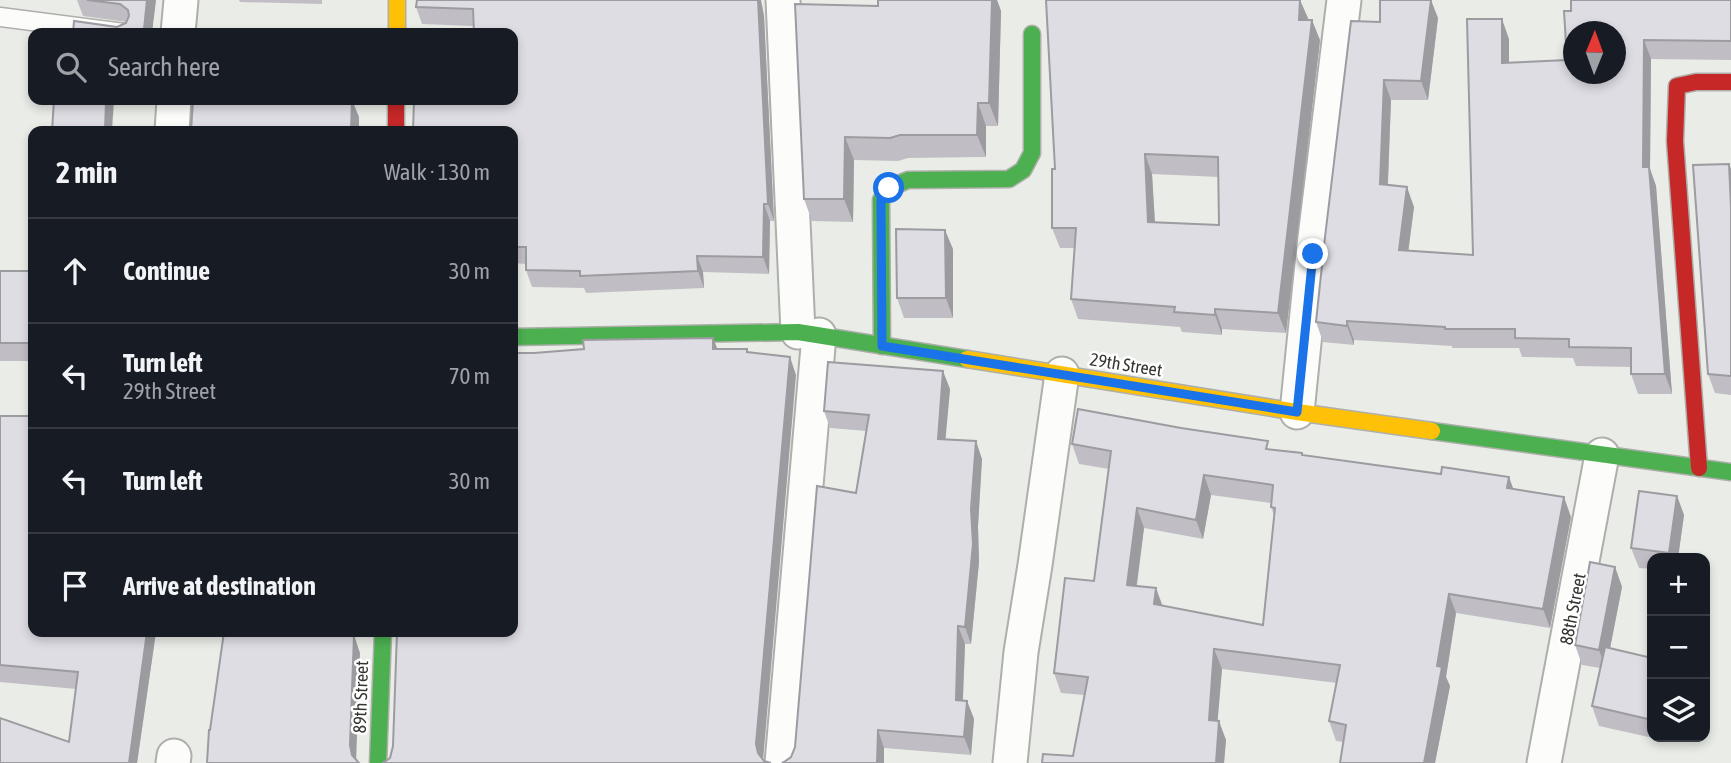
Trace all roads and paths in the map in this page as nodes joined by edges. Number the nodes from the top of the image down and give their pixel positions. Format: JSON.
{"nodes":[{"id":1,"x":181,"y":0,"type":"edge"},
{"id":2,"x":397,"y":0,"type":"edge"},
{"id":3,"x":783,"y":0,"type":"edge"},
{"id":4,"x":1344,"y":0,"type":"edge"},
{"id":5,"x":0,"y":17,"type":"edge"},
{"id":6,"x":85,"y":28,"type":"edge"},
{"id":7,"x":178,"y":28,"type":"edge"},
{"id":8,"x":397,"y":28,"type":"edge"},
{"id":9,"x":1032,"y":34,"type":"dead end"},
{"id":10,"x":1731,"y":82,"type":"edge"},
{"id":11,"x":174,"y":105,"type":"edge"},
{"id":12,"x":396,"y":105,"type":"edge"},
{"id":13,"x":173,"y":126,"type":"edge"},
{"id":14,"x":396,"y":126,"type":"edge"},
{"id":15,"x":808,"y":334,"type":"junction"},
{"id":16,"x":518,"y":337,"type":"edge"},
{"id":17,"x":882,"y":346,"type":"junction"},
{"id":18,"x":1062,"y":374,"type":"junction"},
{"id":19,"x":1297,"y":412,"type":"junction"},
{"id":20,"x":1602,"y":455,"type":"junction"},
{"id":21,"x":1699,"y":468,"type":"junction"},
{"id":22,"x":1731,"y":472,"type":"edge"},
{"id":23,"x":383,"y":637,"type":"edge"},
{"id":24,"x":378,"y":763,"type":"edge"},
{"id":25,"x":782,"y":763,"type":"edge"},
{"id":26,"x":1010,"y":763,"type":"edge"},
{"id":27,"x":1544,"y":763,"type":"edge"}],
"edges":[{"from":1,"to":7,"type":"street"},
{"from":2,"to":8,"type":"street"},
{"from":3,"to":15,"type":"street"},
{"from":4,"to":19,"type":"street"},
{"from":5,"to":6,"type":"lane"},
{"from":9,"to":17,"type":"street"},
{"from":10,"to":21,"type":"street"},
{"from":11,"to":13,"type":"street"},
{"from":12,"to":14,"type":"street"},
{"from":15,"to":16,"type":"street","name":"29th Street"},
{"from":15,"to":17,"type":"street","name":"29th Street"},
{"from":15,"to":25,"type":"street"},
{"from":17,"to":18,"type":"street","name":"29th Street"},
{"from":18,"to":19,"type":"street","name":"29th Street"},
{"from":18,"to":26,"type":"street"},
{"from":19,"to":20,"type":"street","name":"29th Street"},
{"from":20,"to":21,"type":"street","name":"29th Street"},
{"from":20,"to":27,"type":"street","name":"88th Street"},
{"from":21,"to":22,"type":"street","name":"29th Street"},
{"from":23,"to":24,"type":"street","name":"89th Street"}]}
